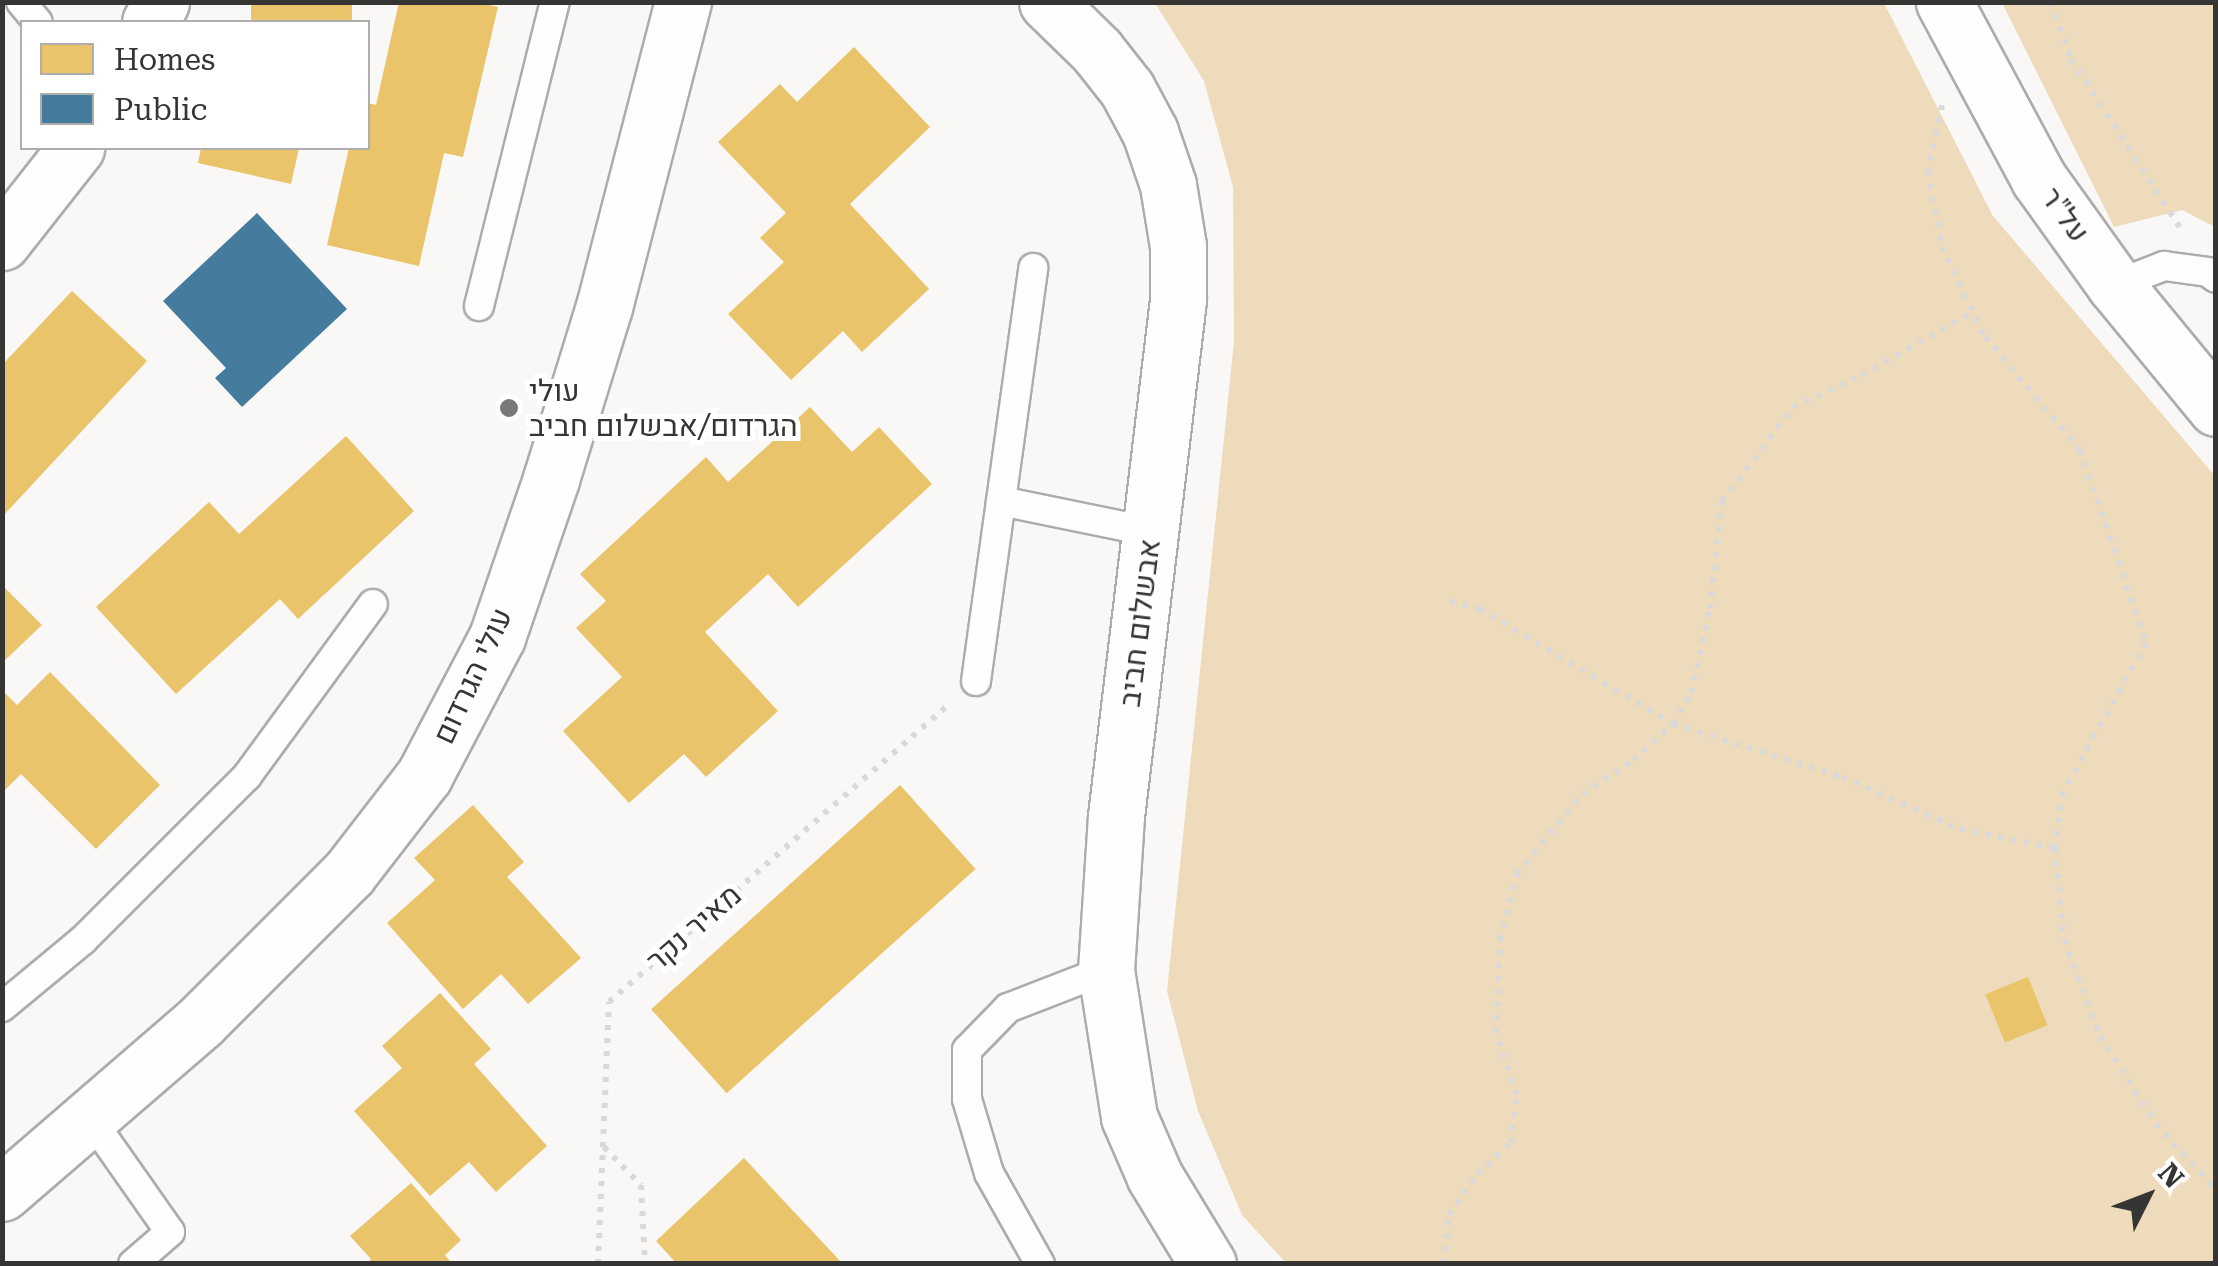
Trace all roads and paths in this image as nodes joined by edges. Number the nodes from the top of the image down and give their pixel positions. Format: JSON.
{"nodes":[{"id":1,"x":555,"y":2,"type":"edge"},
{"id":2,"x":683,"y":2,"type":"edge"},
{"id":3,"x":1047,"y":2,"type":"edge"},
{"id":4,"x":2051,"y":2,"type":"edge"},
{"id":5,"x":1954,"y":23,"type":"edge"},
{"id":6,"x":74,"y":150,"type":"edge"},
{"id":7,"x":2,"y":242,"type":"edge"},
{"id":8,"x":1033,"y":268,"type":"dead end"},
{"id":9,"x":2212,"y":274,"type":"edge"},
{"id":10,"x":2114,"y":285,"type":"junction"},
{"id":11,"x":479,"y":306,"type":"dead end"},
{"id":12,"x":1972,"y":312,"type":"junction"},
{"id":13,"x":2216,"y":408,"type":"edge"},
{"id":14,"x":1001,"y":501,"type":"junction"},
{"id":15,"x":1152,"y":532,"type":"junction"},
{"id":16,"x":1450,"y":601,"type":"dead end"},
{"id":17,"x":373,"y":604,"type":"dead end"},
{"id":18,"x":976,"y":681,"type":"joint"},
{"id":19,"x":1673,"y":724,"type":"junction"},
{"id":20,"x":2055,"y":848,"type":"junction"},
{"id":21,"x":1106,"y":970,"type":"junction"},
{"id":22,"x":2,"y":1007,"type":"edge"},
{"id":23,"x":90,"y":1118,"type":"junction"},
{"id":24,"x":603,"y":1146,"type":"junction"},
{"id":25,"x":2216,"y":1190,"type":"edge"},
{"id":26,"x":2,"y":1194,"type":"edge"},
{"id":27,"x":133,"y":1264,"type":"edge"},
{"id":28,"x":598,"y":1264,"type":"edge"},
{"id":29,"x":645,"y":1264,"type":"edge"},
{"id":30,"x":1040,"y":1264,"type":"edge"},
{"id":31,"x":1208,"y":1264,"type":"edge"},
{"id":32,"x":1444,"y":1264,"type":"edge"}],
"edges":[{"from":1,"to":11,"type":"lane"},
{"from":2,"to":23,"type":"street","name":"עולי הגרדום"},
{"from":3,"to":15,"type":"street","name":"אבשלום חביב"},
{"from":4,"to":9,"type":"path"},
{"from":5,"to":10,"type":"street","name":"על\"ר"},
{"from":5,"to":12,"type":"path"},
{"from":6,"to":7,"type":"street"},
{"from":8,"to":14,"type":"lane"},
{"from":9,"to":10,"type":"lane"},
{"from":10,"to":13,"type":"street","name":"על\"ר"},
{"from":12,"to":19,"type":"path"},
{"from":12,"to":20,"type":"path"},
{"from":14,"to":15,"type":"lane"},
{"from":14,"to":18,"type":"lane"},
{"from":15,"to":21,"type":"street","name":"אבשלום חביב"},
{"from":16,"to":19,"type":"path"},
{"from":17,"to":22,"type":"lane"},
{"from":18,"to":24,"type":"path","name":"מאיר נקר"},
{"from":19,"to":20,"type":"path"},
{"from":19,"to":32,"type":"path"},
{"from":20,"to":25,"type":"path"},
{"from":21,"to":30,"type":"lane"},
{"from":21,"to":31,"type":"street","name":"אבשלום חביב"},
{"from":23,"to":26,"type":"street","name":"עולי הגרדום"},
{"from":23,"to":27,"type":"lane"},
{"from":24,"to":28,"type":"path","name":"מאיר נקר"},
{"from":24,"to":29,"type":"path"}]}
